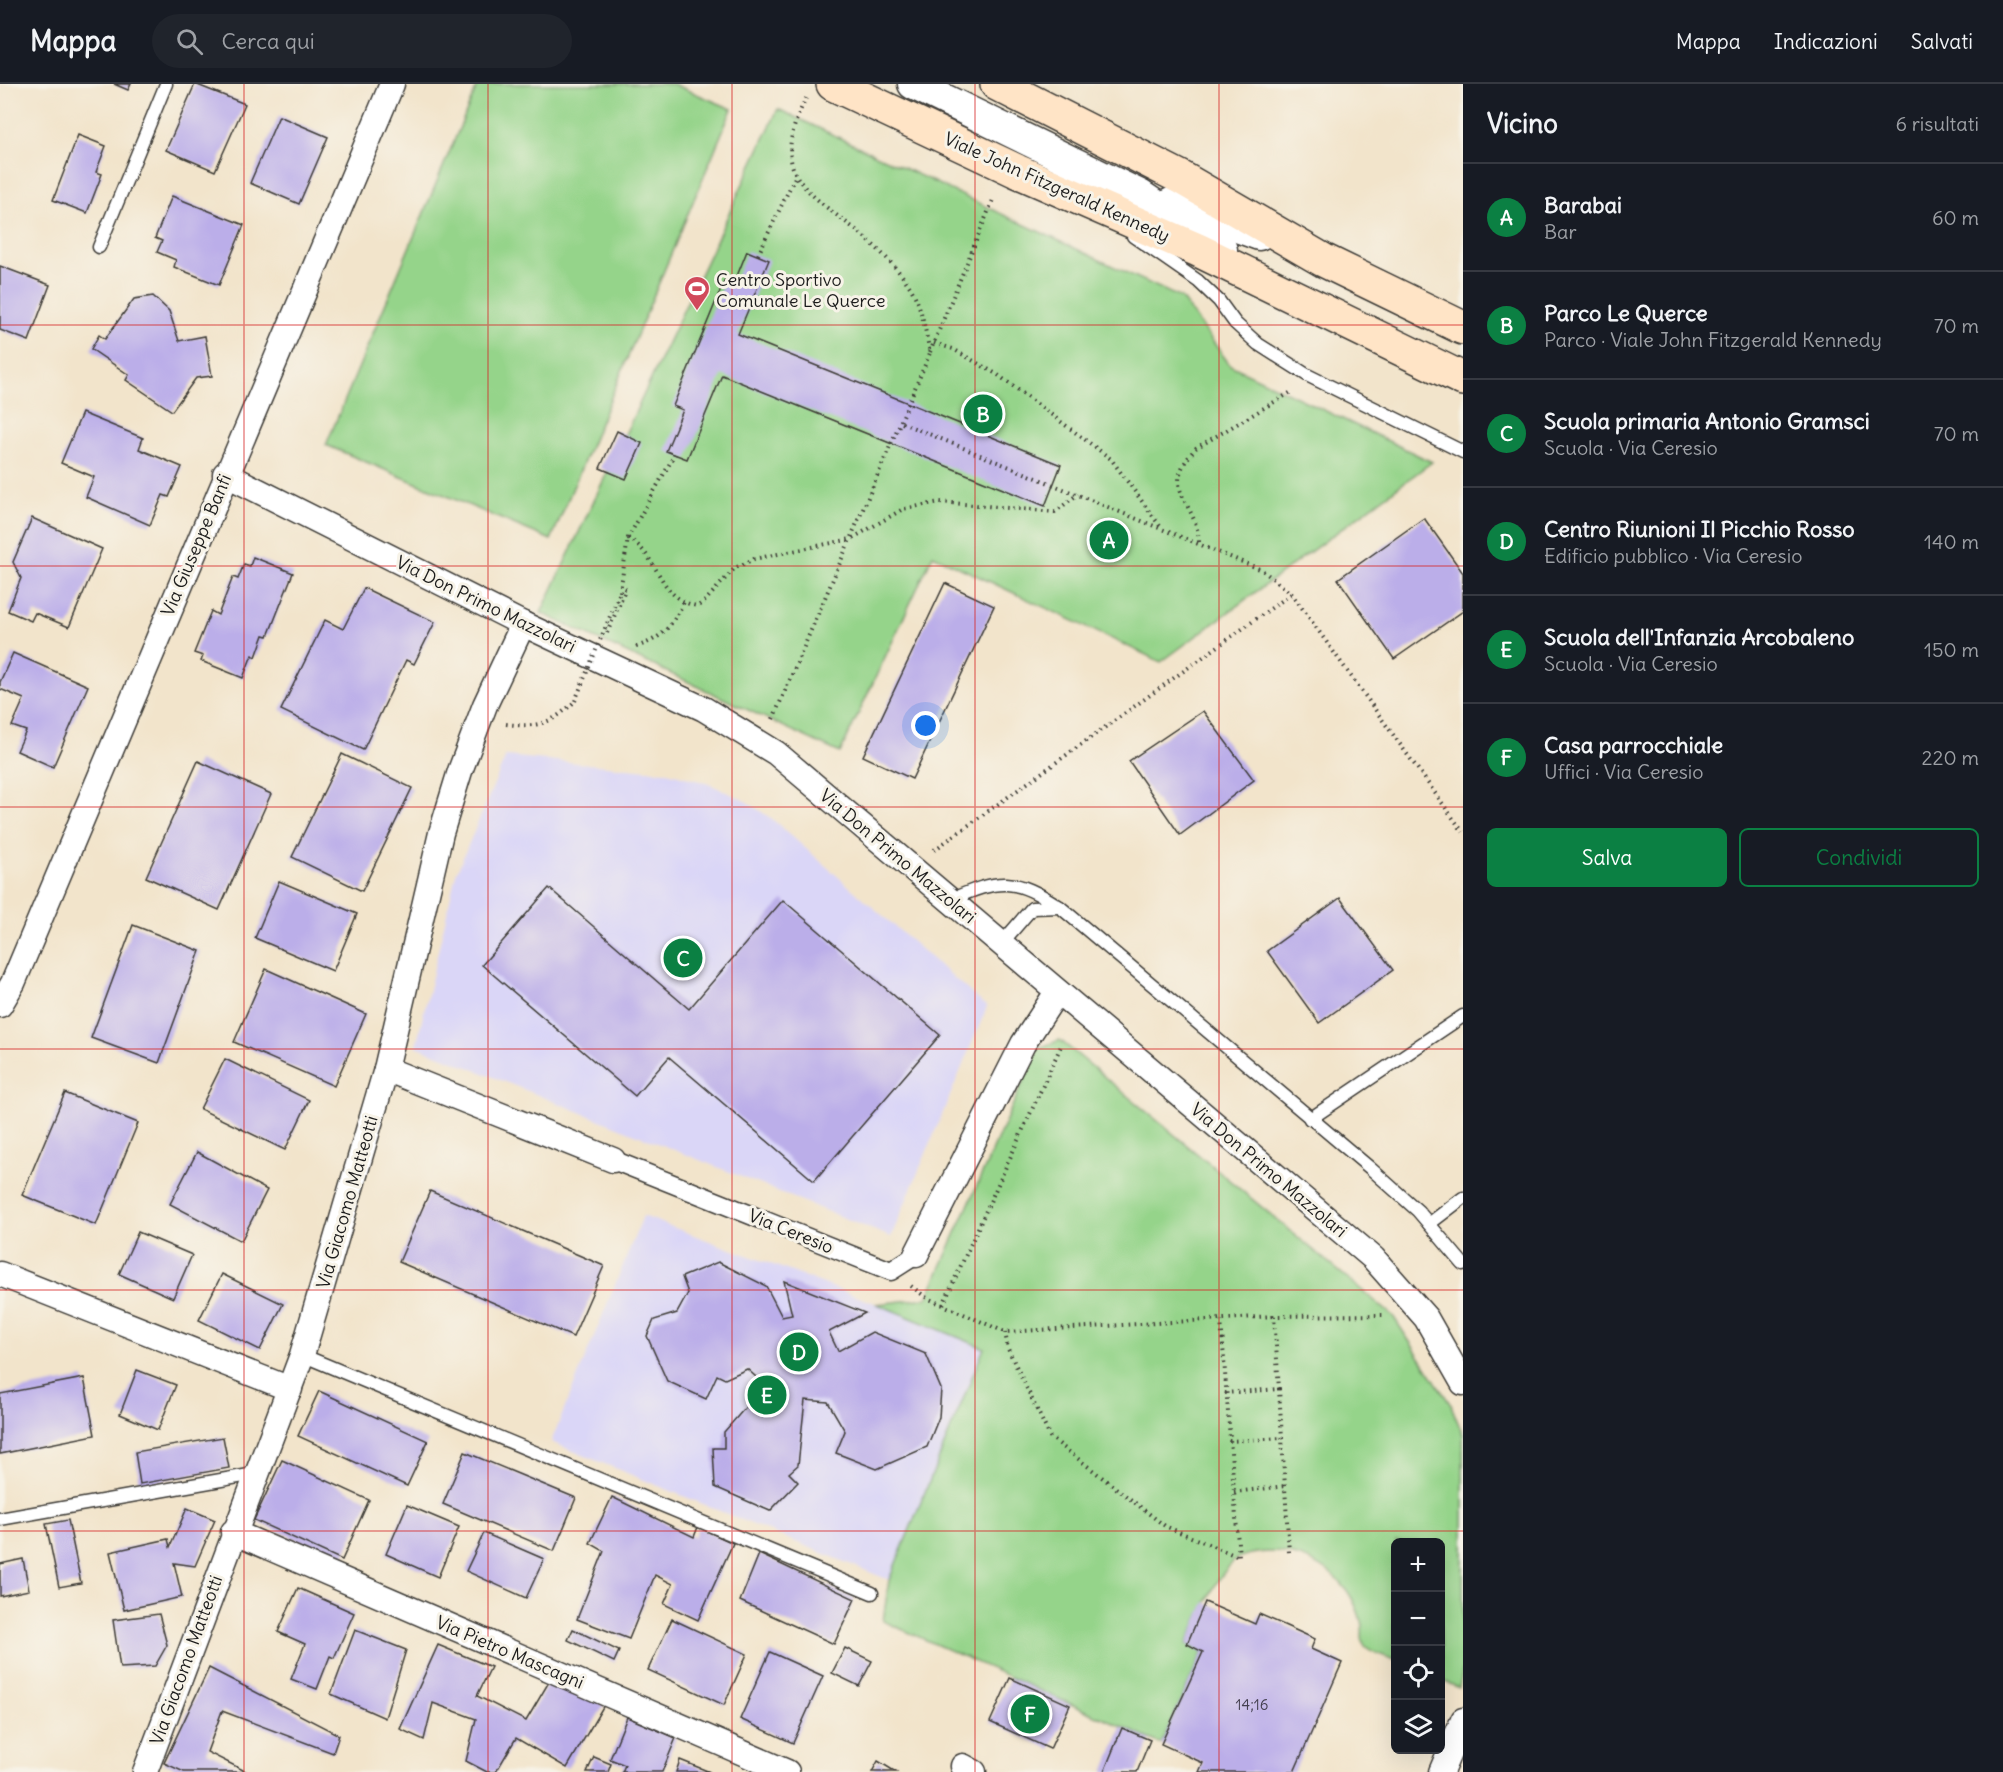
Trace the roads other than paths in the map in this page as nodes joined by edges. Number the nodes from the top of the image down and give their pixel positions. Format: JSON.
{"nodes":[{"id":1,"x":166,"y":84,"type":"edge"},
{"id":2,"x":392,"y":84,"type":"edge"},
{"id":3,"x":833,"y":84,"type":"edge"},
{"id":4,"x":914,"y":84,"type":"edge"},
{"id":5,"x":997,"y":84,"type":"edge"},
{"id":6,"x":1140,"y":195,"type":"junction"},
{"id":7,"x":1077,"y":198,"type":"junction"},
{"id":8,"x":99,"y":247,"type":"dead end"},
{"id":9,"x":1323,"y":260,"type":"junction"},
{"id":10,"x":1282,"y":289,"type":"junction"},
{"id":11,"x":1463,"y":328,"type":"edge"},
{"id":12,"x":1463,"y":379,"type":"edge"},
{"id":13,"x":1463,"y":452,"type":"edge"},
{"id":14,"x":225,"y":474,"type":"junction"},
{"id":15,"x":522,"y":624,"type":"junction"},
{"id":16,"x":950,"y":900,"type":"junction"},
{"id":17,"x":1060,"y":907,"type":"junction"},
{"id":18,"x":1001,"y":944,"type":"junction"},
{"id":19,"x":1057,"y":992,"type":"junction"},
{"id":20,"x":0,"y":1005,"type":"edge"},
{"id":21,"x":1463,"y":1016,"type":"edge"},
{"id":22,"x":386,"y":1069,"type":"junction"},
{"id":23,"x":1310,"y":1119,"type":"junction"},
{"id":24,"x":614,"y":1160,"type":"joint"},
{"id":25,"x":1463,"y":1198,"type":"edge"},
{"id":26,"x":1429,"y":1224,"type":"junction"},
{"id":27,"x":916,"y":1255,"type":"joint"},
{"id":28,"x":1463,"y":1264,"type":"edge"},
{"id":29,"x":0,"y":1274,"type":"edge"},
{"id":30,"x":302,"y":1355,"type":"junction"},
{"id":31,"x":1463,"y":1383,"type":"edge"},
{"id":32,"x":290,"y":1389,"type":"junction"},
{"id":33,"x":255,"y":1474,"type":"junction"},
{"id":34,"x":0,"y":1519,"type":"edge"},
{"id":35,"x":233,"y":1532,"type":"junction"},
{"id":36,"x":872,"y":1593,"type":"dead end"},
{"id":37,"x":1463,"y":1720,"type":"edge"},
{"id":38,"x":144,"y":1772,"type":"edge"},
{"id":39,"x":787,"y":1772,"type":"edge"},
{"id":40,"x":1441,"y":1772,"type":"edge"}],
"edges":[{"from":1,"to":8,"type":"lane"},
{"from":2,"to":14,"type":"street","name":"Via Giuseppe Banfi"},
{"from":3,"to":7,"type":"main road","name":"Viale John Fitzgerald Kennedy"},
{"from":4,"to":6,"type":"street","name":"Viale John Fitzgerald Kennedy"},
{"from":5,"to":9,"type":"main road","name":"Viale John Fitzgerald Kennedy"},
{"from":6,"to":9,"type":"street","name":"Viale John Fitzgerald Kennedy"},
{"from":6,"to":10,"type":"street","name":"Viale John Fitzgerald Kennedy"},
{"from":7,"to":10,"type":"main road","name":"Viale John Fitzgerald Kennedy"},
{"from":7,"to":13,"type":"lane"},
{"from":9,"to":11,"type":"main road","name":"Viale John Fitzgerald Kennedy"},
{"from":10,"to":12,"type":"main road","name":"Viale John Fitzgerald Kennedy"},
{"from":14,"to":15,"type":"street","name":"Via Don Primo Mazzolari"},
{"from":14,"to":20,"type":"street","name":"Via Giuseppe Banfi"},
{"from":15,"to":16,"type":"street","name":"Via Don Primo Mazzolari"},
{"from":15,"to":22,"type":"street","name":"Via Giacomo Matteotti"},
{"from":16,"to":17,"type":"lane"},
{"from":16,"to":18,"type":"street","name":"Via Don Primo Mazzolari"},
{"from":17,"to":18,"type":"lane"},
{"from":17,"to":23,"type":"lane"},
{"from":18,"to":19,"type":"street","name":"Via Don Primo Mazzolari"},
{"from":19,"to":27,"type":"street"},
{"from":19,"to":31,"type":"street","name":"Via Don Primo Mazzolari"},
{"from":21,"to":23,"type":"lane"},
{"from":22,"to":24,"type":"street","name":"Via Ceresio"},
{"from":22,"to":30,"type":"street","name":"Via Giacomo Matteotti"},
{"from":23,"to":26,"type":"lane"},
{"from":24,"to":27,"type":"street","name":"Via Ceresio"},
{"from":25,"to":26,"type":"lane"},
{"from":26,"to":28,"type":"lane"},
{"from":29,"to":32,"type":"street"},
{"from":30,"to":32,"type":"street","name":"Via Giacomo Matteotti"},
{"from":30,"to":36,"type":"lane"},
{"from":32,"to":33,"type":"street","name":"Via Giacomo Matteotti"},
{"from":33,"to":34,"type":"lane"},
{"from":33,"to":35,"type":"street","name":"Via Giacomo Matteotti"},
{"from":35,"to":38,"type":"street","name":"Via Giacomo Matteotti"},
{"from":35,"to":39,"type":"street","name":"Via Pietro Mascagni"},
{"from":37,"to":40,"type":"street"}]}
